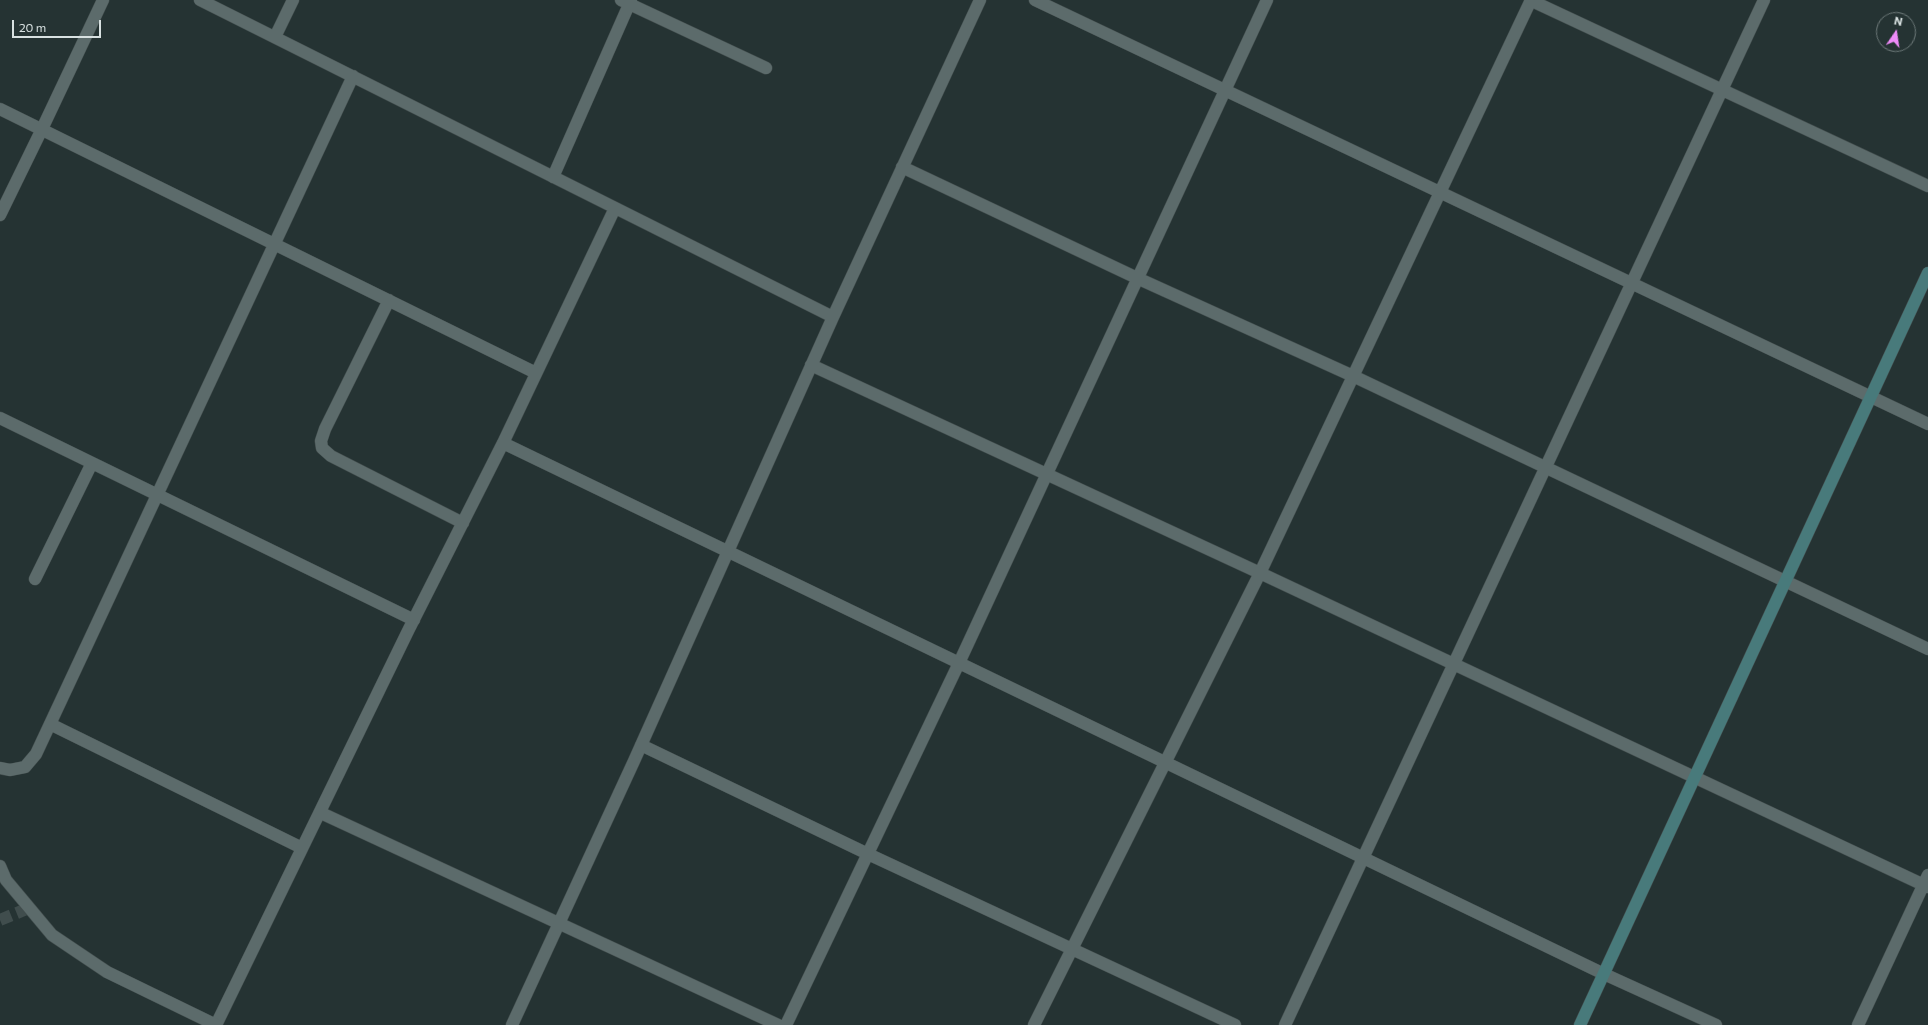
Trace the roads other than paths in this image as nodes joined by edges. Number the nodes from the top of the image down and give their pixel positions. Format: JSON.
{"nodes":[{"id":1,"x":103,"y":0,"type":"edge"},
{"id":2,"x":200,"y":0,"type":"edge"},
{"id":3,"x":293,"y":0,"type":"edge"},
{"id":4,"x":980,"y":0,"type":"edge"},
{"id":5,"x":1035,"y":0,"type":"edge"},
{"id":6,"x":1267,"y":0,"type":"edge"},
{"id":7,"x":1531,"y":0,"type":"edge"},
{"id":8,"x":1764,"y":0,"type":"edge"},
{"id":9,"x":627,"y":1,"type":"edge"},
{"id":10,"x":275,"y":37,"type":"junction"},
{"id":11,"x":766,"y":68,"type":"dead end"},
{"id":12,"x":353,"y":76,"type":"junction"},
{"id":13,"x":1722,"y":90,"type":"junction"},
{"id":14,"x":1225,"y":91,"type":"junction"},
{"id":15,"x":0,"y":109,"type":"edge"},
{"id":16,"x":42,"y":130,"type":"junction"},
{"id":17,"x":902,"y":167,"type":"junction"},
{"id":18,"x":553,"y":177,"type":"junction"},
{"id":19,"x":1928,"y":186,"type":"edge"},
{"id":20,"x":1440,"y":192,"type":"junction"},
{"id":21,"x":615,"y":208,"type":"junction"},
{"id":22,"x":0,"y":215,"type":"edge"},
{"id":23,"x":274,"y":244,"type":"junction"},
{"id":24,"x":1928,"y":273,"type":"edge"},
{"id":25,"x":1137,"y":278,"type":"junction"},
{"id":26,"x":1631,"y":283,"type":"junction"},
{"id":27,"x":389,"y":300,"type":"junction"},
{"id":28,"x":833,"y":317,"type":"junction"},
{"id":29,"x":811,"y":365,"type":"junction"},
{"id":30,"x":536,"y":373,"type":"junction"},
{"id":31,"x":1353,"y":376,"type":"junction"},
{"id":32,"x":1871,"y":397,"type":"junction"},
{"id":33,"x":0,"y":418,"type":"edge"},
{"id":34,"x":1928,"y":424,"type":"edge"},
{"id":35,"x":503,"y":443,"type":"junction"},
{"id":36,"x":92,"y":463,"type":"junction"},
{"id":37,"x":1546,"y":467,"type":"junction"},
{"id":38,"x":1046,"y":474,"type":"junction"},
{"id":39,"x":157,"y":495,"type":"junction"},
{"id":40,"x":463,"y":523,"type":"junction"},
{"id":41,"x":727,"y":552,"type":"junction"},
{"id":42,"x":1260,"y":572,"type":"junction"},
{"id":43,"x":35,"y":579,"type":"dead end"},
{"id":44,"x":1786,"y":582,"type":"junction"},
{"id":45,"x":414,"y":620,"type":"junction"},
{"id":46,"x":1928,"y":649,"type":"edge"},
{"id":47,"x":959,"y":663,"type":"junction"},
{"id":48,"x":1454,"y":664,"type":"junction"},
{"id":49,"x":50,"y":724,"type":"junction"},
{"id":50,"x":641,"y":745,"type":"junction"},
{"id":51,"x":1164,"y":762,"type":"junction"},
{"id":52,"x":0,"y":768,"type":"edge"},
{"id":53,"x":1695,"y":777,"type":"junction"},
{"id":54,"x":321,"y":813,"type":"junction"},
{"id":55,"x":302,"y":848,"type":"junction"},
{"id":56,"x":868,"y":854,"type":"junction"},
{"id":57,"x":1363,"y":858,"type":"junction"},
{"id":58,"x":0,"y":866,"type":"edge"},
{"id":59,"x":1926,"y":882,"type":"edge"},
{"id":60,"x":559,"y":923,"type":"junction"},
{"id":61,"x":1072,"y":948,"type":"junction"},
{"id":62,"x":1604,"y":974,"type":"junction"},
{"id":63,"x":216,"y":1025,"type":"edge"},
{"id":64,"x":512,"y":1025,"type":"edge"},
{"id":65,"x":778,"y":1025,"type":"edge"},
{"id":66,"x":786,"y":1025,"type":"edge"},
{"id":67,"x":1034,"y":1025,"type":"edge"},
{"id":68,"x":1235,"y":1025,"type":"edge"},
{"id":69,"x":1285,"y":1025,"type":"edge"},
{"id":70,"x":1580,"y":1025,"type":"edge"},
{"id":71,"x":1716,"y":1025,"type":"edge"},
{"id":72,"x":1858,"y":1025,"type":"edge"}],
"edges":[{"from":1,"to":16,"type":"street"},
{"from":2,"to":10,"type":"street"},
{"from":3,"to":10,"type":"street"},
{"from":4,"to":17,"type":"street"},
{"from":5,"to":14,"type":"street"},
{"from":6,"to":14,"type":"street"},
{"from":7,"to":13,"type":"street"},
{"from":7,"to":20,"type":"street"},
{"from":8,"to":13,"type":"street"},
{"from":9,"to":11,"type":"street"},
{"from":9,"to":18,"type":"street"},
{"from":10,"to":12,"type":"street"},
{"from":12,"to":18,"type":"street"},
{"from":12,"to":23,"type":"street"},
{"from":13,"to":19,"type":"street"},
{"from":13,"to":26,"type":"street"},
{"from":14,"to":20,"type":"street"},
{"from":14,"to":25,"type":"street"},
{"from":15,"to":16,"type":"street"},
{"from":16,"to":22,"type":"street"},
{"from":16,"to":23,"type":"street"},
{"from":17,"to":25,"type":"street"},
{"from":17,"to":28,"type":"street"},
{"from":18,"to":21,"type":"street"},
{"from":20,"to":26,"type":"street"},
{"from":20,"to":31,"type":"street"},
{"from":21,"to":28,"type":"street"},
{"from":21,"to":30,"type":"street"},
{"from":23,"to":27,"type":"street"},
{"from":23,"to":39,"type":"street"},
{"from":24,"to":32,"type":"main road"},
{"from":25,"to":31,"type":"street"},
{"from":25,"to":38,"type":"street"},
{"from":26,"to":32,"type":"street"},
{"from":26,"to":37,"type":"street"},
{"from":27,"to":30,"type":"street"},
{"from":27,"to":40,"type":"street"},
{"from":28,"to":29,"type":"street"},
{"from":29,"to":38,"type":"street"},
{"from":29,"to":41,"type":"street"},
{"from":30,"to":35,"type":"street"},
{"from":31,"to":37,"type":"street"},
{"from":31,"to":42,"type":"street"},
{"from":32,"to":34,"type":"street"},
{"from":32,"to":44,"type":"main road"},
{"from":33,"to":36,"type":"street"},
{"from":35,"to":40,"type":"street"},
{"from":35,"to":41,"type":"street"},
{"from":36,"to":39,"type":"street"},
{"from":36,"to":43,"type":"street"},
{"from":37,"to":44,"type":"street"},
{"from":37,"to":48,"type":"street"},
{"from":38,"to":42,"type":"street"},
{"from":38,"to":47,"type":"street"},
{"from":39,"to":45,"type":"street"},
{"from":39,"to":49,"type":"street"},
{"from":40,"to":45,"type":"street"},
{"from":41,"to":47,"type":"street"},
{"from":41,"to":50,"type":"street"},
{"from":42,"to":48,"type":"street"},
{"from":42,"to":51,"type":"street"},
{"from":44,"to":46,"type":"street"},
{"from":44,"to":53,"type":"main road"},
{"from":45,"to":54,"type":"street"},
{"from":47,"to":51,"type":"street"},
{"from":47,"to":56,"type":"street"},
{"from":48,"to":53,"type":"street"},
{"from":48,"to":57,"type":"street"},
{"from":49,"to":52,"type":"street"},
{"from":49,"to":55,"type":"street"},
{"from":50,"to":56,"type":"street"},
{"from":50,"to":60,"type":"street"},
{"from":51,"to":57,"type":"street"},
{"from":51,"to":61,"type":"street"},
{"from":53,"to":59,"type":"street"},
{"from":53,"to":62,"type":"main road"},
{"from":54,"to":55,"type":"street"},
{"from":54,"to":60,"type":"street"},
{"from":55,"to":63,"type":"street"},
{"from":56,"to":61,"type":"street"},
{"from":56,"to":66,"type":"street"},
{"from":57,"to":62,"type":"street"},
{"from":57,"to":69,"type":"street"},
{"from":58,"to":63,"type":"street"},
{"from":59,"to":72,"type":"street"},
{"from":60,"to":64,"type":"street"},
{"from":60,"to":65,"type":"street"},
{"from":61,"to":67,"type":"street"},
{"from":61,"to":68,"type":"street"},
{"from":62,"to":70,"type":"main road"},
{"from":62,"to":71,"type":"street"}]}
